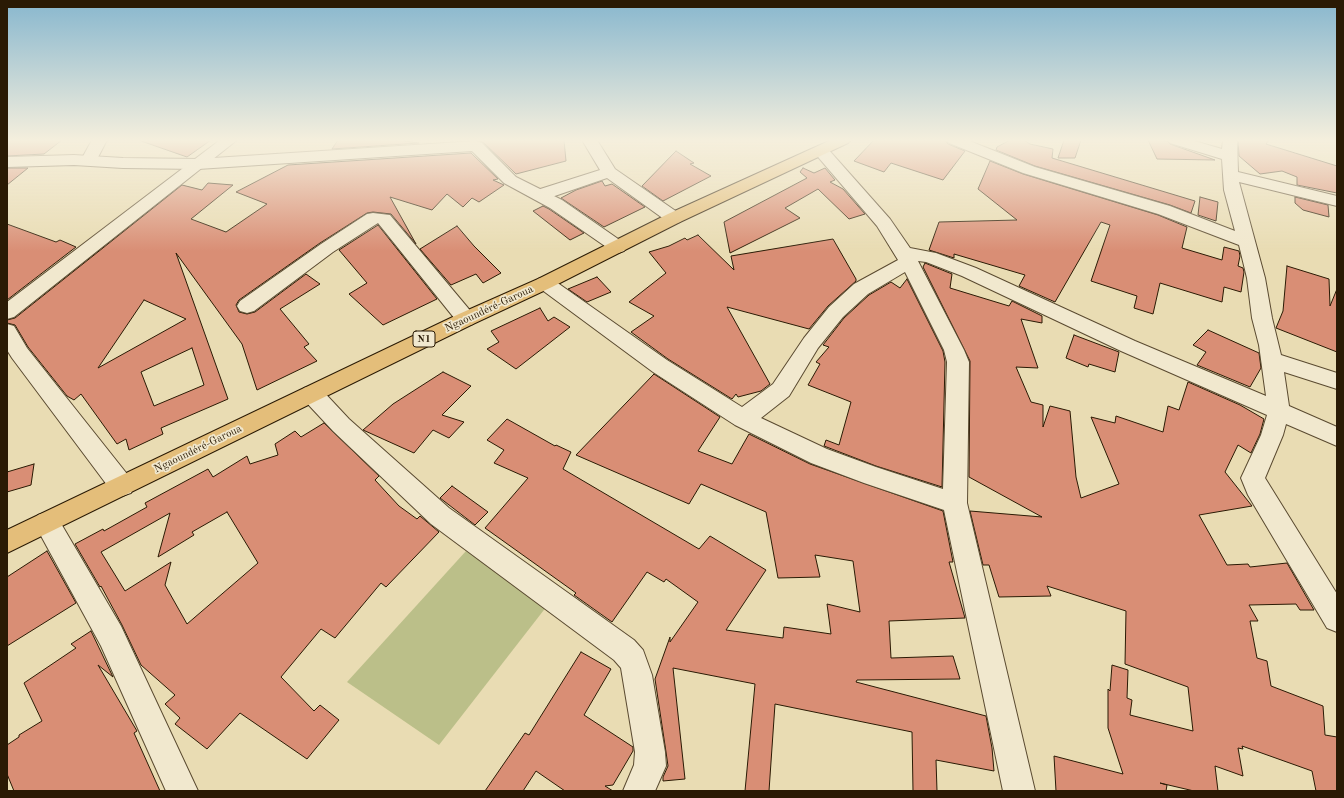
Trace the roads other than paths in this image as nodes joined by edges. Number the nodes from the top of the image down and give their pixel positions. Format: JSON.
{"nodes":[{"id":1,"x":181,"y":177,"type":"edge"},
{"id":2,"x":507,"y":177,"type":"edge"},
{"id":3,"x":593,"y":177,"type":"edge"},
{"id":4,"x":616,"y":177,"type":"edge"},
{"id":5,"x":763,"y":177,"type":"edge"},
{"id":6,"x":844,"y":177,"type":"edge"},
{"id":7,"x":1053,"y":177,"type":"edge"},
{"id":8,"x":1230,"y":177,"type":"edge"},
{"id":9,"x":1240,"y":177,"type":"edge"},
{"id":10,"x":540,"y":195,"type":"junction"},
{"id":11,"x":1337,"y":201,"type":"edge"},
{"id":12,"x":674,"y":218,"type":"junction"},
{"id":13,"x":1247,"y":242,"type":"junction"},
{"id":14,"x":618,"y":247,"type":"junction"},
{"id":15,"x":906,"y":257,"type":"junction"},
{"id":16,"x":545,"y":283,"type":"junction"},
{"id":17,"x":247,"y":306,"type":"dead end"},
{"id":18,"x":7,"y":312,"type":"edge"},
{"id":19,"x":466,"y":319,"type":"junction"},
{"id":20,"x":7,"y":331,"type":"edge"},
{"id":21,"x":1271,"y":360,"type":"junction"},
{"id":22,"x":1337,"y":381,"type":"edge"},
{"id":23,"x":312,"y":394,"type":"junction"},
{"id":24,"x":1279,"y":411,"type":"junction"},
{"id":25,"x":743,"y":419,"type":"junction"},
{"id":26,"x":1337,"y":437,"type":"edge"},
{"id":27,"x":122,"y":486,"type":"junction"},
{"id":28,"x":955,"y":503,"type":"junction"},
{"id":29,"x":47,"y":523,"type":"junction"},
{"id":30,"x":7,"y":542,"type":"edge"},
{"id":31,"x":1337,"y":619,"type":"edge"},
{"id":32,"x":182,"y":791,"type":"edge"},
{"id":33,"x":638,"y":791,"type":"edge"},
{"id":34,"x":1019,"y":791,"type":"edge"}],
"edges":[{"from":1,"to":18,"type":"street"},
{"from":2,"to":10,"type":"street"},
{"from":3,"to":10,"type":"street"},
{"from":4,"to":12,"type":"street"},
{"from":5,"to":12,"type":"highway","name":"Ngaoundéré-Garoua","number":"N1"},
{"from":6,"to":15,"type":"street"},
{"from":7,"to":13,"type":"street"},
{"from":8,"to":13,"type":"street"},
{"from":9,"to":11,"type":"street"},
{"from":10,"to":14,"type":"street"},
{"from":12,"to":14,"type":"highway","name":"Ngaoundéré-Garoua","number":"N1"},
{"from":13,"to":21,"type":"street"},
{"from":14,"to":16,"type":"highway","name":"Ngaoundéré-Garoua","number":"N1"},
{"from":15,"to":24,"type":"street"},
{"from":15,"to":25,"type":"street"},
{"from":15,"to":28,"type":"street"},
{"from":16,"to":19,"type":"highway","name":"Ngaoundéré-Garoua","number":"N1"},
{"from":16,"to":25,"type":"street"},
{"from":17,"to":19,"type":"street"},
{"from":19,"to":23,"type":"highway","name":"Ngaoundéré-Garoua","number":"N1"},
{"from":20,"to":27,"type":"street"},
{"from":21,"to":22,"type":"street"},
{"from":21,"to":24,"type":"street"},
{"from":23,"to":27,"type":"highway","name":"Ngaoundéré-Garoua","number":"N1"},
{"from":23,"to":33,"type":"street"},
{"from":24,"to":26,"type":"street"},
{"from":24,"to":31,"type":"street"},
{"from":25,"to":28,"type":"street"},
{"from":27,"to":29,"type":"highway","name":"Ngaoundéré-Garoua","number":"N1"},
{"from":28,"to":34,"type":"street"},
{"from":29,"to":30,"type":"highway","name":"Ngaoundéré-Garoua","number":"N1"},
{"from":29,"to":32,"type":"street"}]}
